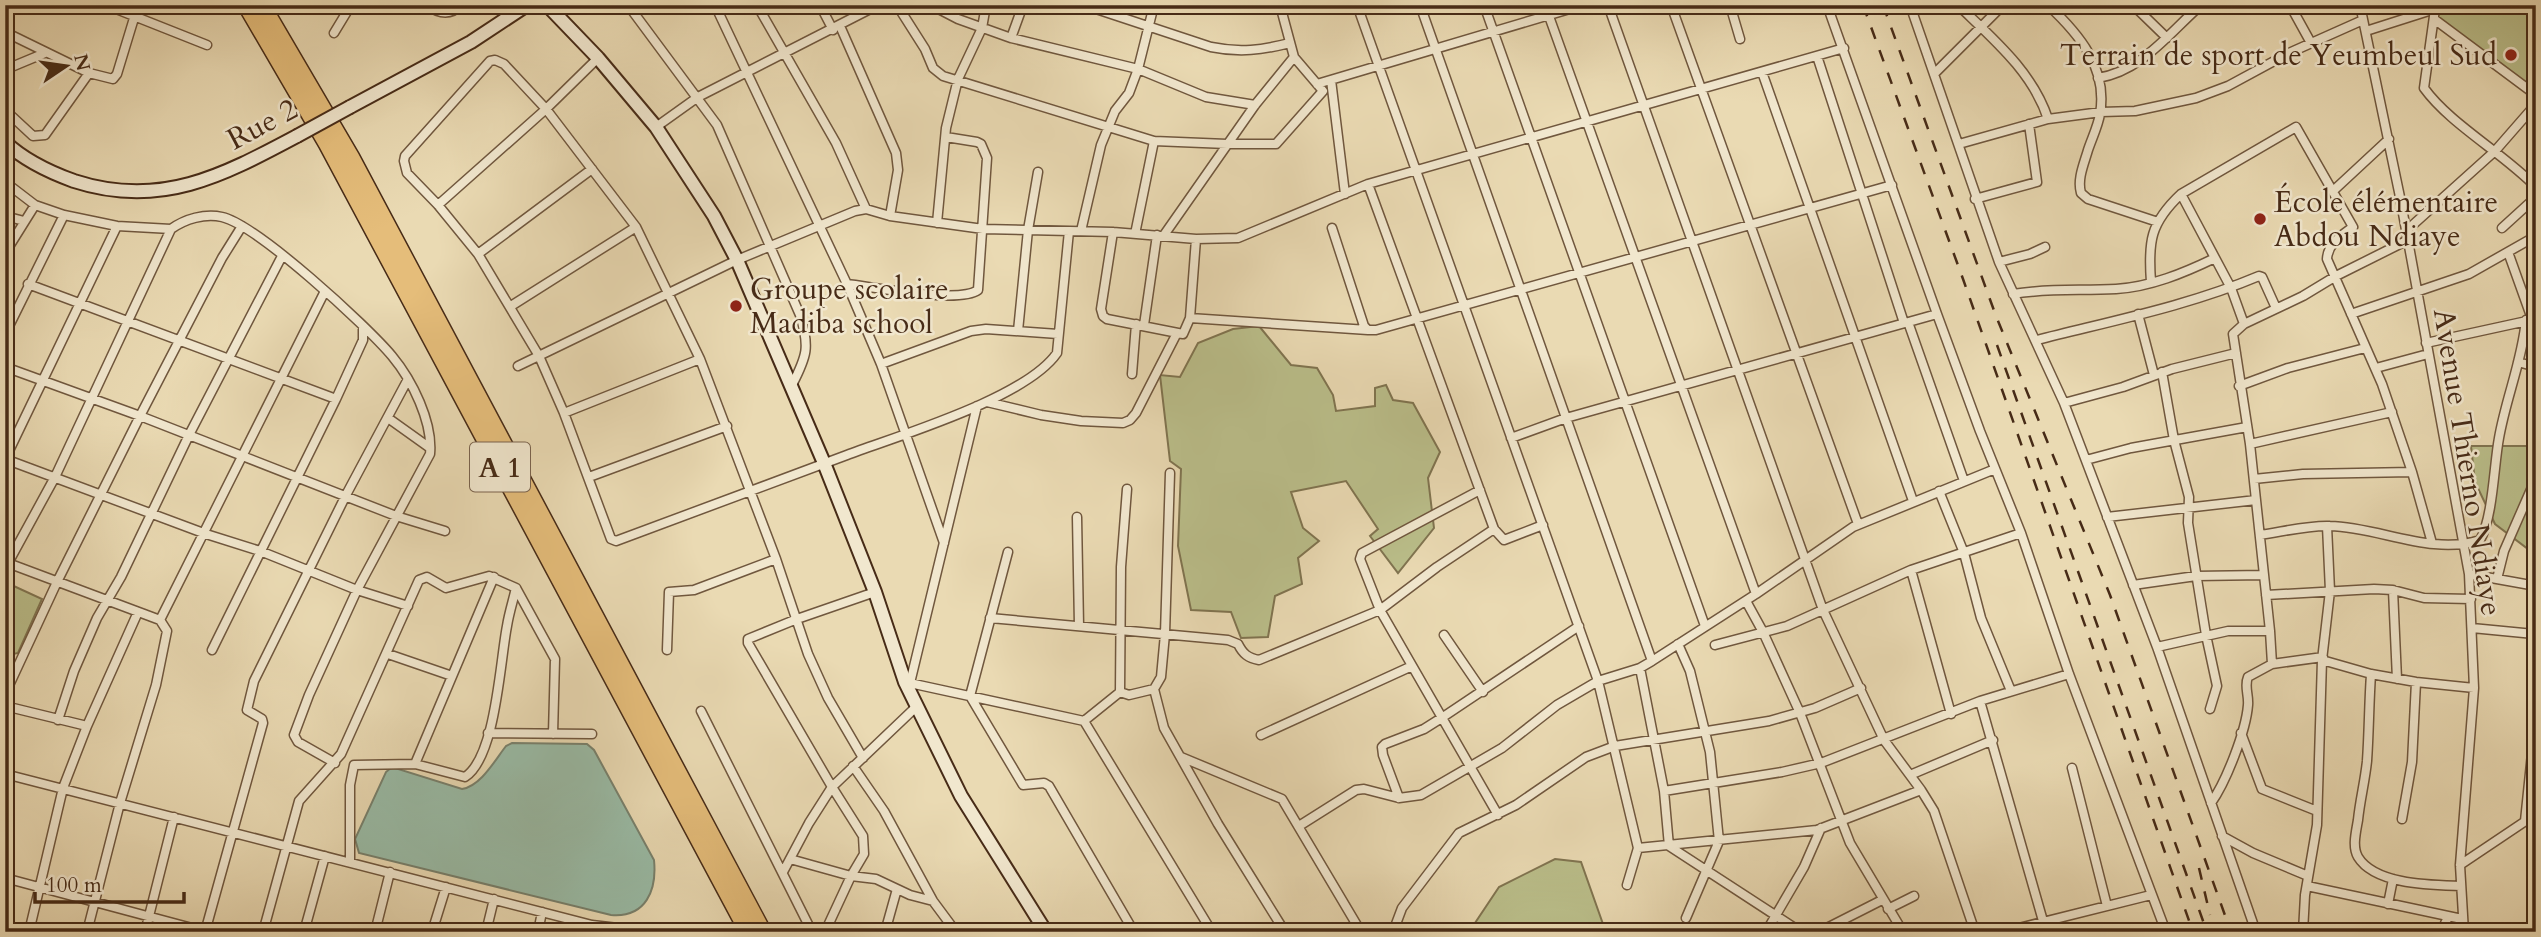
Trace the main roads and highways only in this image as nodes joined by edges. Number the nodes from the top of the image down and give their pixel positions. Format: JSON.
{"nodes":[{"id":1,"x":246,"y":5,"type":"edge"},
{"id":2,"x":262,"y":5,"type":"edge"},
{"id":3,"x":748,"y":932,"type":"edge"},
{"id":4,"x":763,"y":932,"type":"edge"}],
"edges":[{"from":1,"to":3,"type":"highway","number":"A 1"},
{"from":2,"to":4,"type":"highway","number":"A 1"}]}
